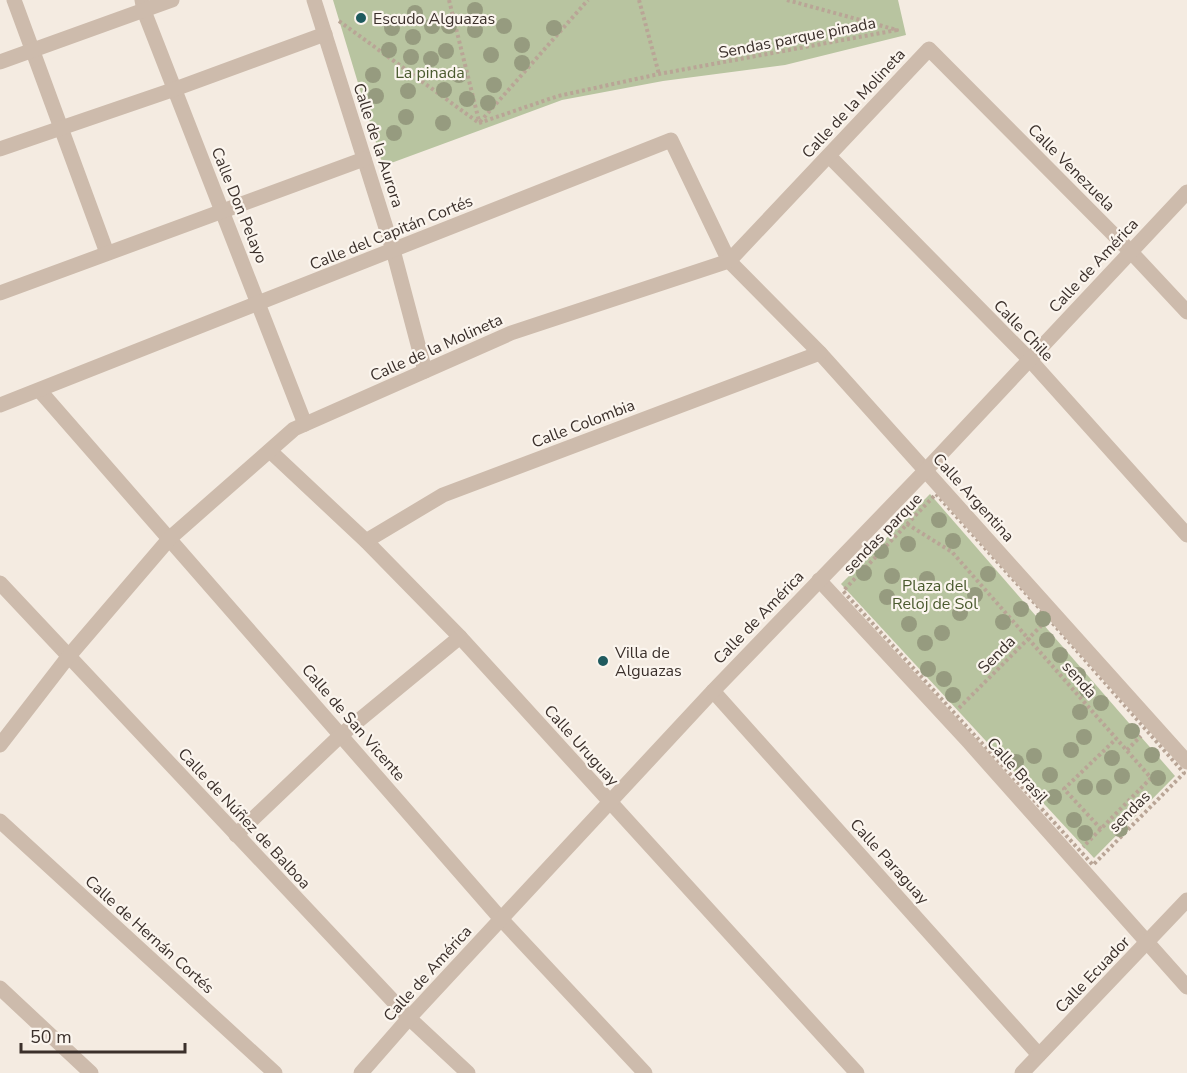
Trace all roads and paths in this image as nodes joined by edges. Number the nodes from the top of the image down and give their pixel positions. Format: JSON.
{"nodes":[{"id":1,"x":14,"y":0,"type":"edge"},
{"id":2,"x":172,"y":0,"type":"edge"},
{"id":3,"x":448,"y":0,"type":"edge"},
{"id":4,"x":588,"y":0,"type":"edge"},
{"id":5,"x":639,"y":0,"type":"edge"},
{"id":6,"x":787,"y":0,"type":"edge"},
{"id":7,"x":315,"y":2,"type":"edge"},
{"id":8,"x":143,"y":5,"type":"edge"},
{"id":9,"x":325,"y":34,"type":"junction"},
{"id":10,"x":929,"y":49,"type":"joint"},
{"id":11,"x":33,"y":51,"type":"junction"},
{"id":12,"x":0,"y":62,"type":"edge"},
{"id":13,"x":659,"y":74,"type":"junction"},
{"id":14,"x":175,"y":89,"type":"junction"},
{"id":15,"x":479,"y":123,"type":"junction"},
{"id":16,"x":60,"y":128,"type":"junction"},
{"id":17,"x":0,"y":149,"type":"edge"},
{"id":18,"x":829,"y":156,"type":"junction"},
{"id":19,"x":364,"y":159,"type":"junction"},
{"id":20,"x":1187,"y":192,"type":"edge"},
{"id":21,"x":223,"y":210,"type":"junction"},
{"id":22,"x":393,"y":250,"type":"junction"},
{"id":23,"x":1130,"y":251,"type":"junction"},
{"id":24,"x":107,"y":253,"type":"junction"},
{"id":25,"x":729,"y":261,"type":"junction"},
{"id":26,"x":0,"y":293,"type":"edge"},
{"id":27,"x":260,"y":304,"type":"junction"},
{"id":28,"x":1187,"y":312,"type":"edge"},
{"id":29,"x":820,"y":353,"type":"junction"},
{"id":30,"x":1030,"y":360,"type":"junction"},
{"id":31,"x":425,"y":371,"type":"junction"},
{"id":32,"x":40,"y":391,"type":"junction"},
{"id":33,"x":0,"y":405,"type":"edge"},
{"id":34,"x":305,"y":424,"type":"junction"},
{"id":35,"x":270,"y":451,"type":"junction"},
{"id":36,"x":926,"y":470,"type":"junction"},
{"id":37,"x":907,"y":524,"type":"junction"},
{"id":38,"x":1187,"y":535,"type":"edge"},
{"id":39,"x":170,"y":538,"type":"junction"},
{"id":40,"x":366,"y":541,"type":"junction"},
{"id":41,"x":819,"y":580,"type":"junction"},
{"id":42,"x":0,"y":583,"type":"edge"},
{"id":43,"x":1052,"y":616,"type":"junction"},
{"id":44,"x":460,"y":637,"type":"junction"},
{"id":45,"x":1029,"y":639,"type":"junction"},
{"id":46,"x":68,"y":657,"type":"junction"},
{"id":47,"x":713,"y":691,"type":"junction"},
{"id":48,"x":954,"y":712,"type":"junction"},
{"id":49,"x":342,"y":735,"type":"junction"},
{"id":50,"x":1116,"y":739,"type":"junction"},
{"id":51,"x":0,"y":745,"type":"edge"},
{"id":52,"x":1187,"y":762,"type":"edge"},
{"id":53,"x":609,"y":802,"type":"junction"},
{"id":54,"x":0,"y":821,"type":"edge"},
{"id":55,"x":1101,"y":829,"type":"junction"},
{"id":56,"x":236,"y":835,"type":"junction"},
{"id":57,"x":1076,"y":854,"type":"junction"},
{"id":58,"x":1187,"y":900,"type":"edge"},
{"id":59,"x":501,"y":919,"type":"junction"},
{"id":60,"x":1147,"y":943,"type":"junction"},
{"id":61,"x":1187,"y":987,"type":"edge"},
{"id":62,"x":0,"y":988,"type":"edge"},
{"id":63,"x":409,"y":1018,"type":"junction"},
{"id":64,"x":1039,"y":1055,"type":"junction"},
{"id":65,"x":91,"y":1073,"type":"edge"},
{"id":66,"x":275,"y":1073,"type":"edge"},
{"id":67,"x":361,"y":1073,"type":"edge"},
{"id":68,"x":468,"y":1073,"type":"edge"},
{"id":69,"x":645,"y":1073,"type":"edge"},
{"id":70,"x":857,"y":1073,"type":"edge"},
{"id":71,"x":1022,"y":1073,"type":"edge"}],
"edges":[{"from":1,"to":11,"type":"street"},
{"from":2,"to":8,"type":"street"},
{"from":3,"to":15,"type":"path"},
{"from":4,"to":15,"type":"path"},
{"from":5,"to":13,"type":"path"},
{"from":6,"to":13,"type":"path","name":"Sendas parque pinada"},
{"from":7,"to":9,"type":"street","name":"Calle de la Aurora"},
{"from":7,"to":15,"type":"path"},
{"from":8,"to":11,"type":"street"},
{"from":8,"to":14,"type":"street","name":"Calle Don Pelayo"},
{"from":9,"to":14,"type":"street"},
{"from":9,"to":19,"type":"street","name":"Calle de la Aurora"},
{"from":10,"to":18,"type":"street","name":"Calle de la Molineta"},
{"from":10,"to":23,"type":"street","name":"Calle Venezuela"},
{"from":11,"to":12,"type":"street"},
{"from":11,"to":16,"type":"street"},
{"from":13,"to":15,"type":"path","name":"Sendas parque pinada"},
{"from":14,"to":16,"type":"street"},
{"from":14,"to":21,"type":"street","name":"Calle Don Pelayo"},
{"from":16,"to":17,"type":"street"},
{"from":16,"to":24,"type":"street"},
{"from":18,"to":25,"type":"street","name":"Calle de la Molineta"},
{"from":18,"to":30,"type":"street","name":"Calle Chile"},
{"from":19,"to":21,"type":"street"},
{"from":19,"to":22,"type":"street","name":"Calle de la Aurora"},
{"from":20,"to":23,"type":"street","name":"Calle de América"},
{"from":21,"to":24,"type":"street"},
{"from":21,"to":27,"type":"street","name":"Calle Don Pelayo"},
{"from":22,"to":25,"type":"street","name":"Calle del Capitán Cortés"},
{"from":22,"to":27,"type":"street","name":"Calle del Capitán Cortés"},
{"from":22,"to":31,"type":"street","name":"Calle de la Aurora"},
{"from":23,"to":28,"type":"street","name":"Calle Venezuela"},
{"from":23,"to":30,"type":"street","name":"Calle de América"},
{"from":24,"to":26,"type":"street"},
{"from":25,"to":29,"type":"street","name":"Calle Argentina"},
{"from":25,"to":31,"type":"street","name":"Calle de la Molineta"},
{"from":27,"to":32,"type":"street","name":"Calle del Capitán Cortés"},
{"from":27,"to":34,"type":"street","name":"Calle Don Pelayo"},
{"from":29,"to":36,"type":"street","name":"Calle Argentina"},
{"from":29,"to":40,"type":"street","name":"Calle Colombia"},
{"from":30,"to":36,"type":"street","name":"Calle de América"},
{"from":30,"to":38,"type":"street","name":"Calle Chile"},
{"from":31,"to":34,"type":"street","name":"Calle de la Molineta"},
{"from":32,"to":33,"type":"street","name":"Calle del Capitán Cortés"},
{"from":32,"to":39,"type":"street","name":"Calle de San Vicente"},
{"from":34,"to":35,"type":"street","name":"Calle de la Molineta"},
{"from":35,"to":39,"type":"street","name":"Calle de la Molineta"},
{"from":35,"to":40,"type":"street","name":"Calle Uruguay"},
{"from":36,"to":41,"type":"street","name":"Calle de América"},
{"from":36,"to":43,"type":"street","name":"Calle Argentina"},
{"from":37,"to":43,"type":"path","name":"sendas parque"},
{"from":37,"to":45,"type":"path","name":"senda"},
{"from":37,"to":48,"type":"path","name":"sendas parque"},
{"from":39,"to":46,"type":"street","name":"Calle de la Molineta"},
{"from":39,"to":49,"type":"street","name":"Calle de San Vicente"},
{"from":40,"to":44,"type":"street","name":"Calle Uruguay"},
{"from":41,"to":47,"type":"street","name":"Calle de América"},
{"from":41,"to":57,"type":"street","name":"Calle Brasil"},
{"from":42,"to":46,"type":"street","name":"Calle de Núñez de Balboa"},
{"from":43,"to":45,"type":"path","name":"Senda"},
{"from":43,"to":52,"type":"street","name":"Calle Argentina"},
{"from":43,"to":57,"type":"path","name":"sendas"},
{"from":44,"to":49,"type":"street"},
{"from":44,"to":53,"type":"street","name":"Calle Uruguay"},
{"from":45,"to":48,"type":"path","name":"Senda"},
{"from":45,"to":50,"type":"path","name":"senda"},
{"from":46,"to":51,"type":"street","name":"Calle de la Molineta"},
{"from":46,"to":56,"type":"street","name":"Calle de Núñez de Balboa"},
{"from":47,"to":53,"type":"street","name":"Calle de América"},
{"from":47,"to":64,"type":"street","name":"Calle Paraguay"},
{"from":48,"to":57,"type":"path","name":"sendas"},
{"from":49,"to":56,"type":"street"},
{"from":49,"to":59,"type":"street","name":"Calle de San Vicente"},
{"from":50,"to":55,"type":"path","name":"senda"},
{"from":50,"to":55,"type":"path"},
{"from":53,"to":59,"type":"street","name":"Calle de América"},
{"from":53,"to":70,"type":"street","name":"Calle Uruguay"},
{"from":54,"to":66,"type":"street","name":"Calle de Hernán Cortés"},
{"from":55,"to":57,"type":"path","name":"senda"},
{"from":56,"to":63,"type":"street","name":"Calle de Núñez de Balboa"},
{"from":57,"to":60,"type":"street","name":"Calle Brasil"},
{"from":58,"to":60,"type":"street","name":"Calle Ecuador"},
{"from":59,"to":63,"type":"street","name":"Calle de América"},
{"from":59,"to":69,"type":"street","name":"Calle de San Vicente"},
{"from":60,"to":61,"type":"street","name":"Calle Brasil"},
{"from":60,"to":64,"type":"street","name":"Calle Ecuador"},
{"from":62,"to":65,"type":"street"},
{"from":63,"to":67,"type":"street","name":"Calle de América"},
{"from":63,"to":68,"type":"street","name":"Calle de Núñez de Balboa"},
{"from":64,"to":71,"type":"street","name":"Calle Ecuador"}]}
